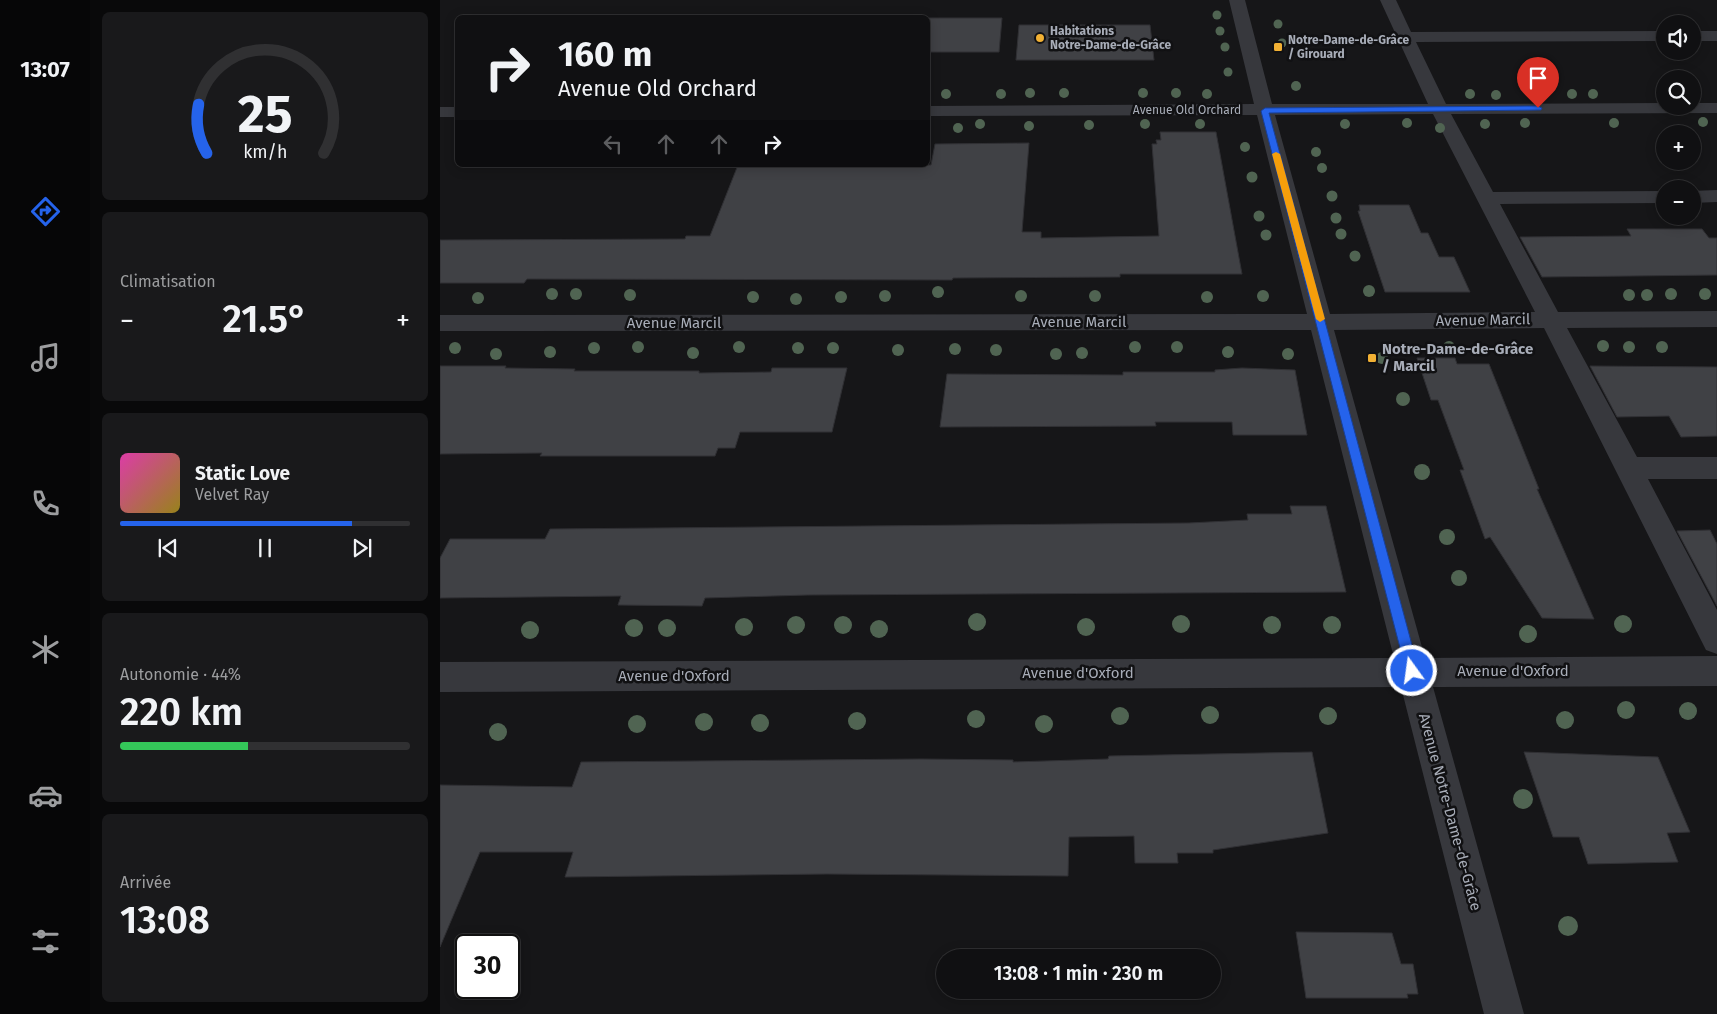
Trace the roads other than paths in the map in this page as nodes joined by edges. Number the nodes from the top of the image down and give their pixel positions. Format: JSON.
{"nodes":[{"id":1,"x":1237,"y":0,"type":"edge"},
{"id":2,"x":1388,"y":0,"type":"edge"},
{"id":3,"x":1656,"y":36,"type":"edge"},
{"id":4,"x":1701,"y":36,"type":"edge"},
{"id":5,"x":1717,"y":36,"type":"edge"},
{"id":6,"x":1406,"y":37,"type":"junction"},
{"id":7,"x":1438,"y":108,"type":"junction"},
{"id":8,"x":1717,"y":108,"type":"edge"},
{"id":9,"x":930,"y":111,"type":"edge"},
{"id":10,"x":1265,"y":111,"type":"junction"},
{"id":11,"x":440,"y":112,"type":"edge"},
{"id":12,"x":455,"y":112,"type":"edge"},
{"id":13,"x":1701,"y":196,"type":"edge"},
{"id":14,"x":1717,"y":196,"type":"edge"},
{"id":15,"x":1656,"y":197,"type":"edge"},
{"id":16,"x":1485,"y":198,"type":"junction"},
{"id":17,"x":1717,"y":319,"type":"edge"},
{"id":18,"x":1550,"y":320,"type":"junction"},
{"id":19,"x":1321,"y":322,"type":"junction"},
{"id":20,"x":440,"y":323,"type":"edge"},
{"id":21,"x":1629,"y":468,"type":"junction"},
{"id":22,"x":1717,"y":468,"type":"edge"},
{"id":23,"x":1717,"y":640,"type":"edge"},
{"id":24,"x":1412,"y":671,"type":"junction"},
{"id":25,"x":1717,"y":671,"type":"edge"},
{"id":26,"x":440,"y":678,"type":"edge"},
{"id":27,"x":1504,"y":1014,"type":"edge"}],
"edges":[{"from":1,"to":10,"type":"street","name":"Avenue Notre-Dame-de-Grâce"},
{"from":2,"to":6,"type":"street"},
{"from":3,"to":6,"type":"street"},
{"from":4,"to":5,"type":"street"},
{"from":6,"to":7,"type":"street"},
{"from":7,"to":8,"type":"street","name":"Avenue Old Orchard"},
{"from":7,"to":10,"type":"street","name":"Avenue Old Orchard"},
{"from":7,"to":16,"type":"street"},
{"from":9,"to":10,"type":"street","name":"Avenue Old Orchard"},
{"from":10,"to":19,"type":"street","name":"Avenue Notre-Dame-de-Grâce"},
{"from":11,"to":12,"type":"street"},
{"from":13,"to":14,"type":"street"},
{"from":15,"to":16,"type":"street"},
{"from":16,"to":18,"type":"street"},
{"from":17,"to":18,"type":"street","name":"Avenue Marcil"},
{"from":18,"to":19,"type":"street","name":"Avenue Marcil"},
{"from":18,"to":21,"type":"street"},
{"from":19,"to":20,"type":"street","name":"Avenue Marcil"},
{"from":19,"to":24,"type":"street","name":"Avenue Notre-Dame-de-Grâce"},
{"from":21,"to":22,"type":"street"},
{"from":21,"to":23,"type":"street"},
{"from":24,"to":25,"type":"street","name":"Avenue d'Oxford"},
{"from":24,"to":26,"type":"street","name":"Avenue d'Oxford"},
{"from":24,"to":27,"type":"street","name":"Avenue Notre-Dame-de-Grâce"}]}
